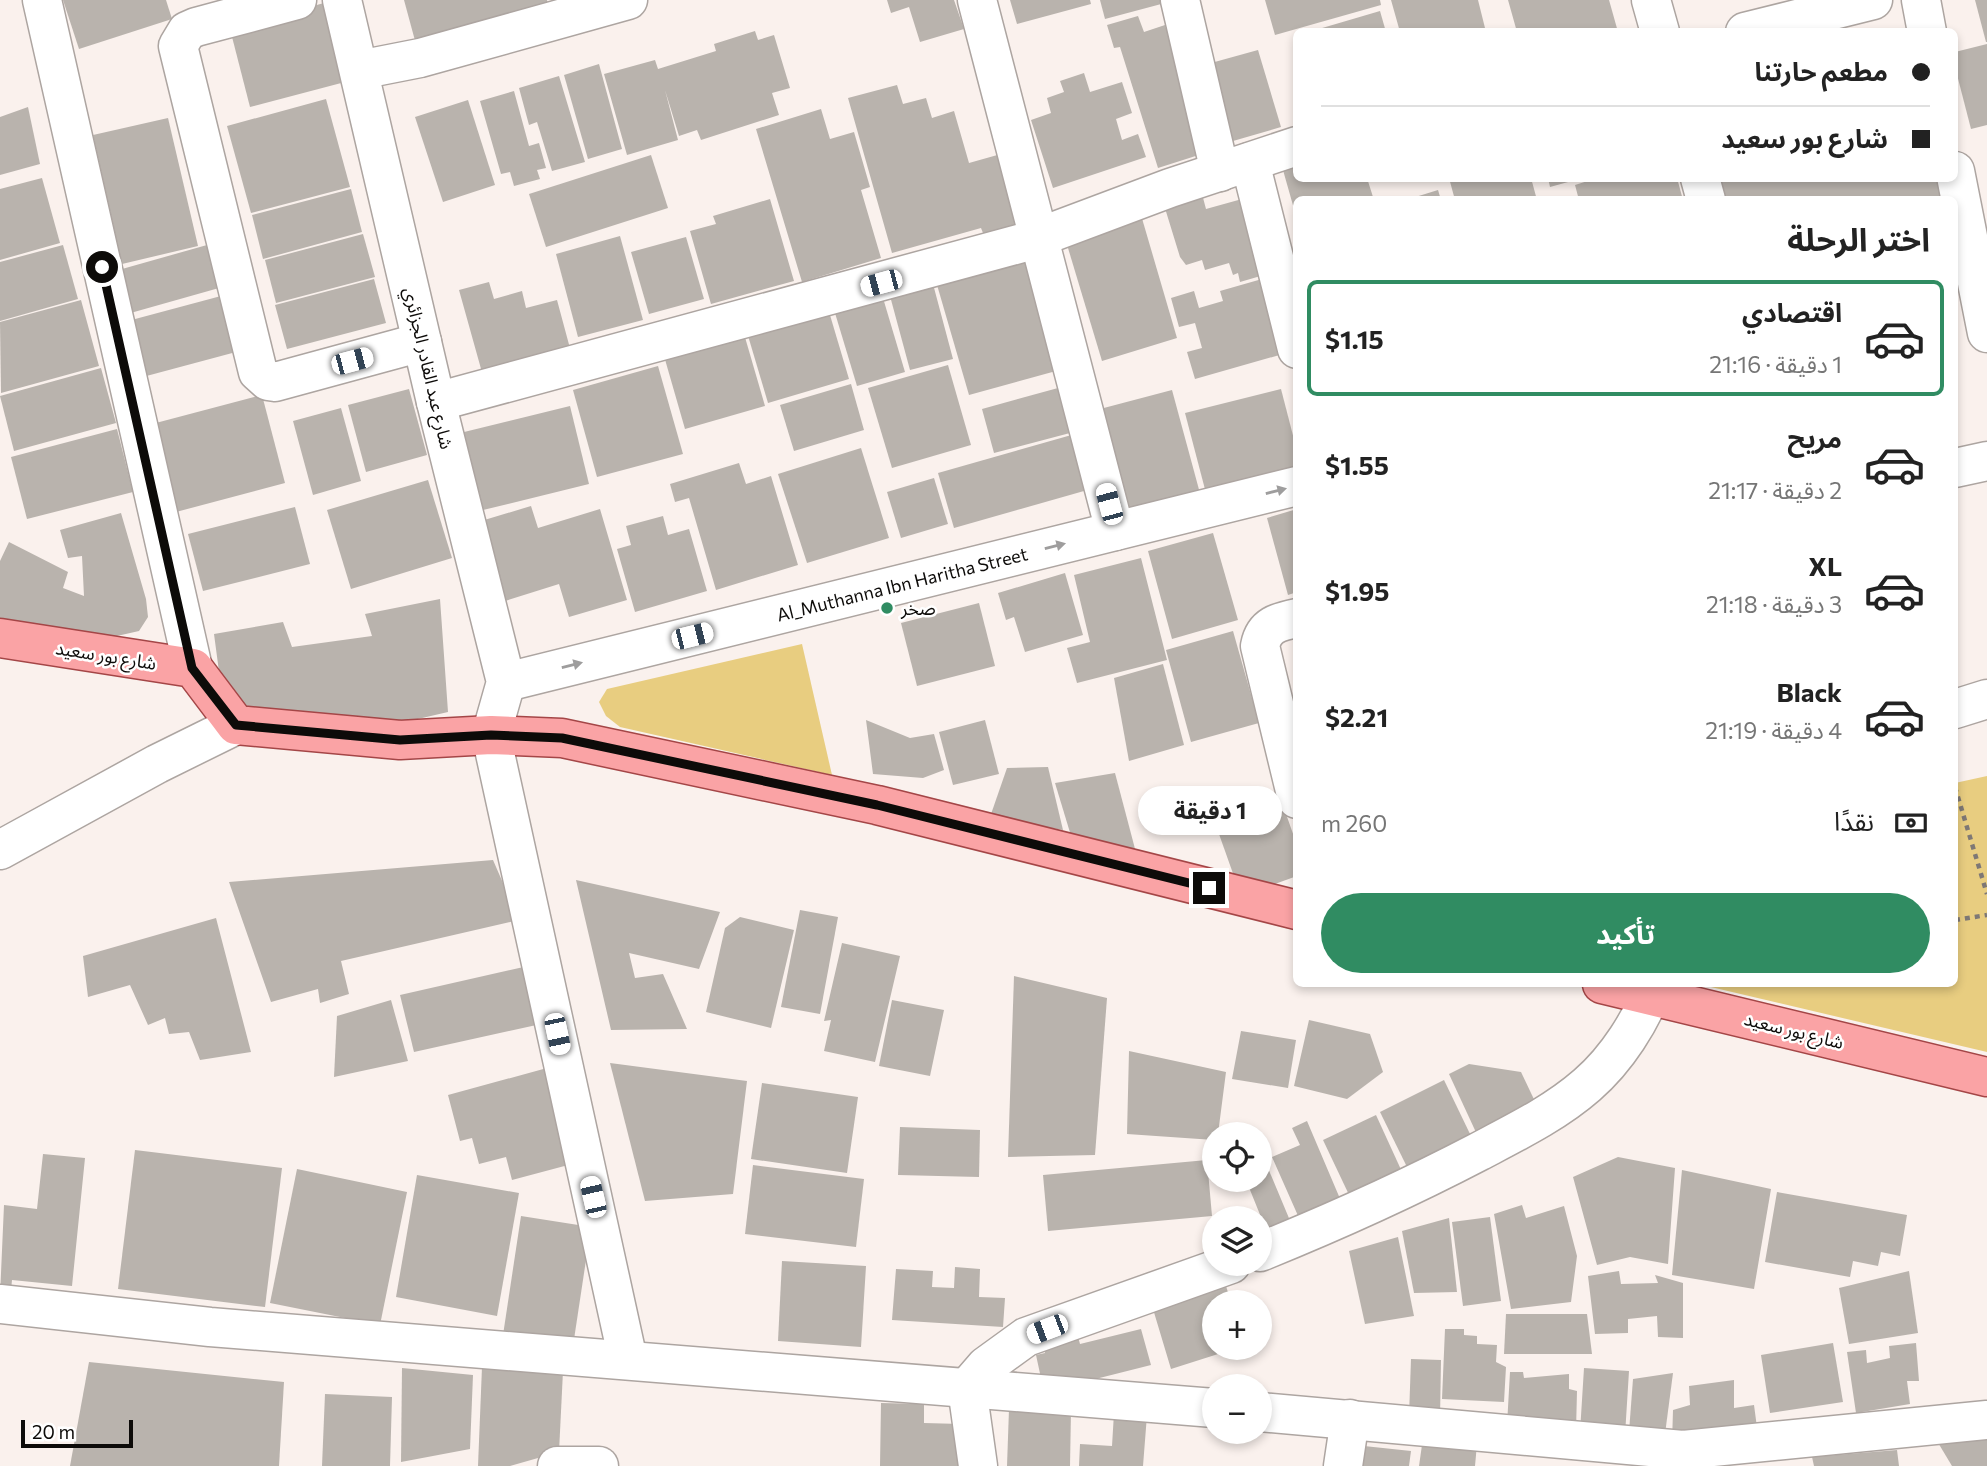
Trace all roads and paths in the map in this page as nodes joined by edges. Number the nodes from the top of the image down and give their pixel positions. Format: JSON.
{"nodes":[{"id":1,"x":42,"y":0,"type":"edge"},
{"id":2,"x":297,"y":0,"type":"edge"},
{"id":3,"x":342,"y":0,"type":"edge"},
{"id":4,"x":628,"y":0,"type":"edge"},
{"id":5,"x":977,"y":0,"type":"edge"},
{"id":6,"x":1180,"y":0,"type":"edge"},
{"id":7,"x":1651,"y":0,"type":"edge"},
{"id":8,"x":1872,"y":0,"type":"edge"},
{"id":9,"x":1921,"y":0,"type":"edge"},
{"id":10,"x":1659,"y":28,"type":"edge"},
{"id":11,"x":1761,"y":28,"type":"edge"},
{"id":12,"x":1926,"y":28,"type":"edge"},
{"id":13,"x":359,"y":70,"type":"junction"},
{"id":14,"x":1293,"y":147,"type":"edge"},
{"id":15,"x":1235,"y":167,"type":"junction"},
{"id":16,"x":1957,"y":182,"type":"edge"},
{"id":17,"x":1040,"y":237,"type":"junction"},
{"id":18,"x":1978,"y":328,"type":"edge"},
{"id":19,"x":1293,"y":337,"type":"edge"},
{"id":20,"x":422,"y":342,"type":"junction"},
{"id":21,"x":436,"y":402,"type":"junction"},
{"id":22,"x":1987,"y":461,"type":"edge"},
{"id":23,"x":1958,"y":467,"type":"edge"},
{"id":24,"x":1293,"y":487,"type":"edge"},
{"id":25,"x":1115,"y":531,"type":"junction"},
{"id":26,"x":1293,"y":619,"type":"edge"},
{"id":27,"x":0,"y":638,"type":"edge"},
{"id":28,"x":192,"y":668,"type":"junction"},
{"id":29,"x":506,"y":682,"type":"junction"},
{"id":30,"x":1987,"y":699,"type":"edge"},
{"id":31,"x":1958,"y":708,"type":"edge"},
{"id":32,"x":236,"y":725,"type":"junction"},
{"id":33,"x":491,"y":735,"type":"junction"},
{"id":34,"x":1293,"y":782,"type":"edge"},
{"id":35,"x":1958,"y":798,"type":"edge"},
{"id":36,"x":0,"y":850,"type":"edge"},
{"id":37,"x":1987,"y":894,"type":"edge"},
{"id":38,"x":1293,"y":908,"type":"edge"},
{"id":39,"x":1987,"y":915,"type":"edge"},
{"id":40,"x":1958,"y":920,"type":"edge"},
{"id":41,"x":1632,"y":987,"type":"edge"},
{"id":42,"x":1652,"y":989,"type":"edge"},
{"id":43,"x":1987,"y":1077,"type":"edge"},
{"id":44,"x":1272,"y":1247,"type":"edge"},
{"id":45,"x":1202,"y":1274,"type":"edge"},
{"id":46,"x":0,"y":1304,"type":"edge"},
{"id":47,"x":628,"y":1360,"type":"junction"},
{"id":48,"x":967,"y":1388,"type":"junction"},
{"id":49,"x":1202,"y":1407,"type":"edge"},
{"id":50,"x":1272,"y":1413,"type":"edge"},
{"id":51,"x":1350,"y":1419,"type":"junction"},
{"id":52,"x":1987,"y":1420,"type":"edge"},
{"id":53,"x":557,"y":1466,"type":"edge"},
{"id":54,"x":599,"y":1466,"type":"edge"},
{"id":55,"x":978,"y":1466,"type":"edge"},
{"id":56,"x":1343,"y":1466,"type":"edge"}],
"edges":[{"from":1,"to":28,"type":"street"},
{"from":2,"to":20,"type":"street"},
{"from":3,"to":13,"type":"street","name":"شارع عبد القادر الجزائري"},
{"from":4,"to":13,"type":"street"},
{"from":5,"to":17,"type":"street"},
{"from":6,"to":15,"type":"street"},
{"from":7,"to":10,"type":"street"},
{"from":8,"to":11,"type":"street"},
{"from":9,"to":12,"type":"street"},
{"from":13,"to":20,"type":"street","name":"شارع عبد القادر الجزائري"},
{"from":14,"to":15,"type":"street"},
{"from":15,"to":17,"type":"street"},
{"from":15,"to":19,"type":"street"},
{"from":16,"to":18,"type":"street"},
{"from":17,"to":21,"type":"street"},
{"from":17,"to":25,"type":"street"},
{"from":20,"to":21,"type":"street","name":"شارع عبد القادر الجزائري"},
{"from":21,"to":29,"type":"street","name":"شارع عبد القادر الجزائري"},
{"from":22,"to":23,"type":"street"},
{"from":25,"to":24,"type":"street","name":"Al_Muthanna Ibn Haritha Street","one_way":true},
{"from":29,"to":25,"type":"street","name":"Al_Muthanna Ibn Haritha Street","one_way":true},
{"from":26,"to":34,"type":"street"},
{"from":27,"to":28,"type":"main road","name":"شارع بور سعيد"},
{"from":28,"to":32,"type":"main road"},
{"from":29,"to":33,"type":"street","name":"شارع عبد القادر الجزائري"},
{"from":30,"to":31,"type":"street"},
{"from":32,"to":33,"type":"main road"},
{"from":32,"to":36,"type":"street"},
{"from":33,"to":38,"type":"main road"},
{"from":33,"to":47,"type":"street"},
{"from":35,"to":37,"type":"path"},
{"from":39,"to":40,"type":"path"},
{"from":41,"to":42,"type":"main road","name":"شارع بور سعيد"},
{"from":42,"to":43,"type":"main road","name":"شارع بور سعيد"},
{"from":42,"to":44,"type":"street"},
{"from":45,"to":48,"type":"street"},
{"from":46,"to":47,"type":"street"},
{"from":47,"to":48,"type":"street"},
{"from":48,"to":49,"type":"street"},
{"from":48,"to":55,"type":"street"},
{"from":50,"to":51,"type":"street"},
{"from":51,"to":52,"type":"street"},
{"from":51,"to":56,"type":"street"},
{"from":53,"to":54,"type":"street"}]}
